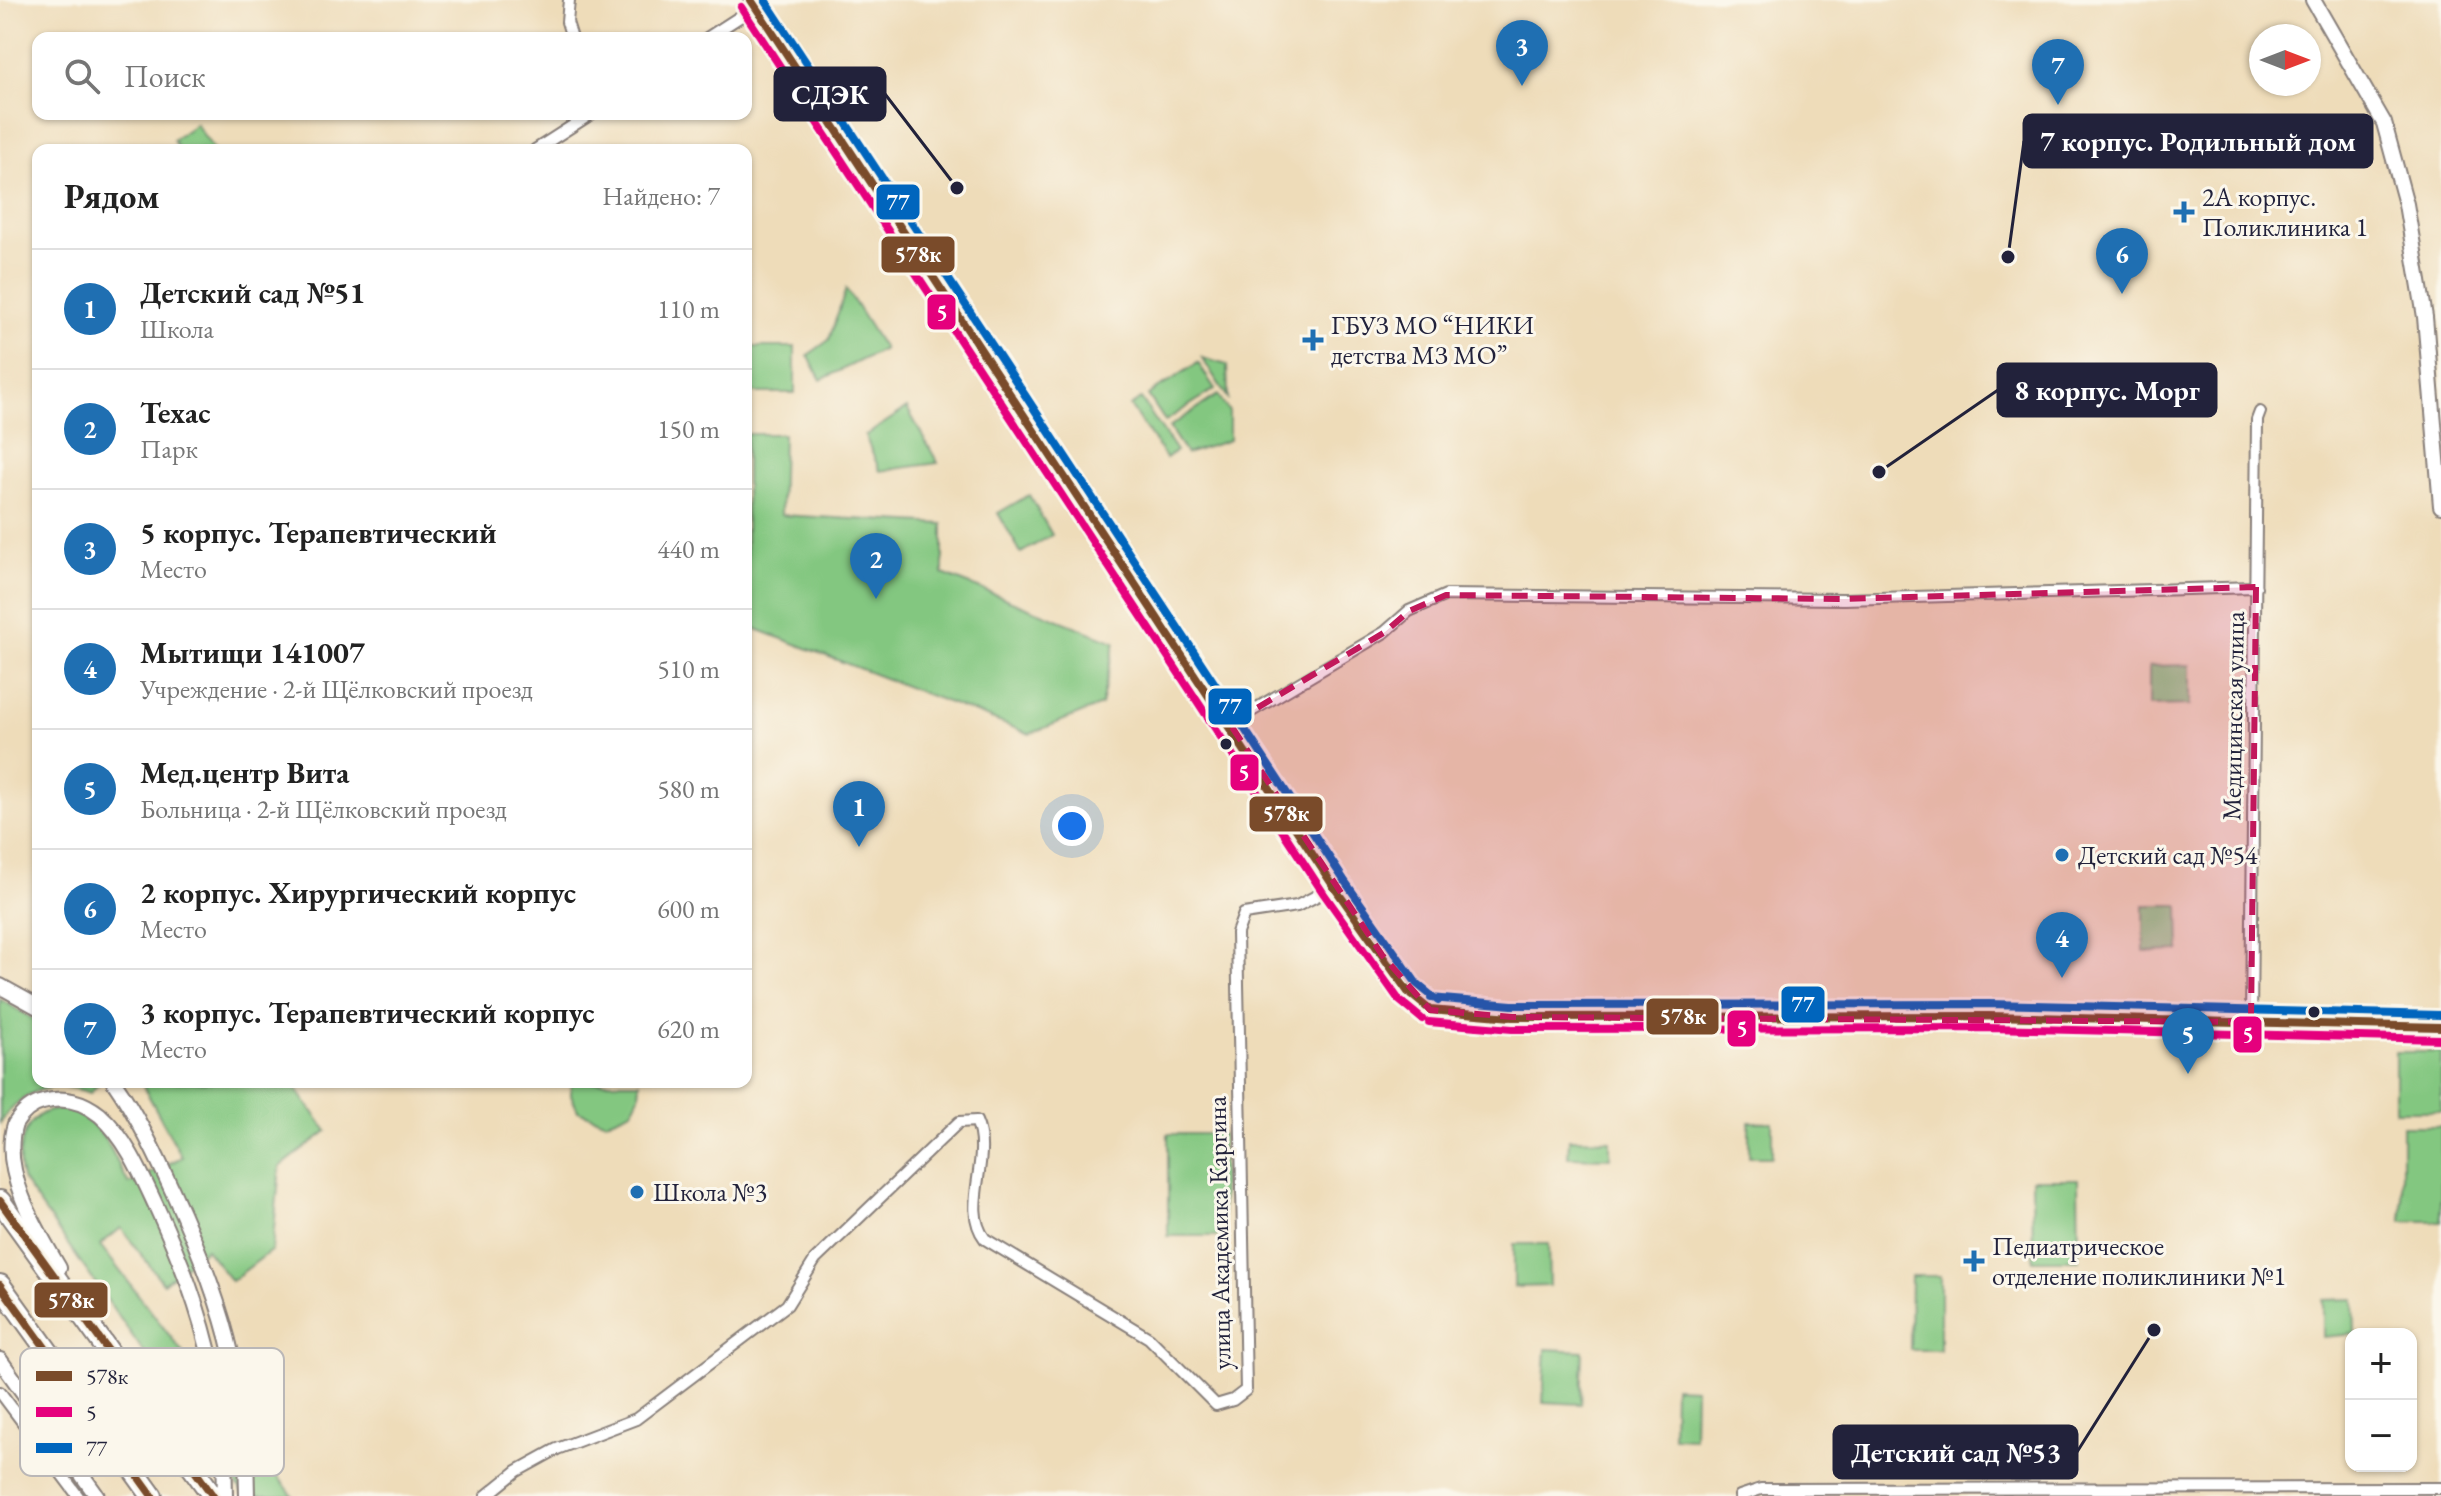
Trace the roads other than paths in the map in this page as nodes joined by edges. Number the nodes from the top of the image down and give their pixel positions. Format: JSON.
{"nodes":[{"id":1,"x":569,"y":0,"type":"edge"},
{"id":2,"x":2313,"y":0,"type":"edge"},
{"id":3,"x":757,"y":2,"type":"edge"},
{"id":4,"x":570,"y":32,"type":"edge"},
{"id":5,"x":715,"y":32,"type":"edge"},
{"id":6,"x":582,"y":120,"type":"edge"},
{"id":7,"x":544,"y":144,"type":"edge"},
{"id":8,"x":2260,"y":412,"type":"dead end"},
{"id":9,"x":2441,"y":506,"type":"edge"},
{"id":10,"x":2256,"y":587,"type":"junction"},
{"id":11,"x":1230,"y":724,"type":"junction"},
{"id":12,"x":1334,"y":887,"type":"junction"},
{"id":13,"x":0,"y":986,"type":"edge"},
{"id":14,"x":32,"y":1004,"type":"edge"},
{"id":15,"x":2251,"y":1022,"type":"junction"},
{"id":16,"x":2441,"y":1027,"type":"edge"},
{"id":17,"x":117,"y":1088,"type":"edge"},
{"id":18,"x":0,"y":1201,"type":"edge"},
{"id":19,"x":0,"y":1285,"type":"edge"},
{"id":20,"x":45,"y":1348,"type":"edge"},
{"id":21,"x":106,"y":1348,"type":"edge"},
{"id":22,"x":106,"y":1348,"type":"edge"},
{"id":23,"x":210,"y":1348,"type":"edge"},
{"id":24,"x":232,"y":1348,"type":"edge"},
{"id":25,"x":0,"y":1360,"type":"edge"},
{"id":26,"x":20,"y":1388,"type":"edge"},
{"id":27,"x":0,"y":1392,"type":"edge"},
{"id":28,"x":20,"y":1419,"type":"edge"},
{"id":29,"x":63,"y":1476,"type":"edge"},
{"id":30,"x":83,"y":1476,"type":"edge"},
{"id":31,"x":138,"y":1476,"type":"edge"},
{"id":32,"x":198,"y":1476,"type":"edge"},
{"id":33,"x":224,"y":1476,"type":"edge"},
{"id":34,"x":246,"y":1476,"type":"edge"},
{"id":35,"x":2441,"y":1488,"type":"edge"},
{"id":36,"x":2113,"y":1493,"type":"edge"},
{"id":37,"x":78,"y":1496,"type":"edge"},
{"id":38,"x":97,"y":1496,"type":"edge"},
{"id":39,"x":152,"y":1496,"type":"edge"},
{"id":40,"x":213,"y":1496,"type":"edge"},
{"id":41,"x":225,"y":1496,"type":"edge"},
{"id":42,"x":247,"y":1496,"type":"edge"},
{"id":43,"x":486,"y":1496,"type":"edge"},
{"id":44,"x":1740,"y":1496,"type":"edge"}],
"edges":[{"from":1,"to":4,"type":"street"},
{"from":2,"to":9,"type":"street"},
{"from":3,"to":5,"type":"street"},
{"from":3,"to":11,"type":"street"},
{"from":6,"to":7,"type":"street"},
{"from":8,"to":10,"type":"street","name":"Медицинская улица"},
{"from":10,"to":11,"type":"street"},
{"from":10,"to":15,"type":"street","name":"Медицинская улица"},
{"from":11,"to":12,"type":"street"},
{"from":12,"to":15,"type":"street"},
{"from":12,"to":43,"type":"street","name":"улица Академика Каргина"},
{"from":13,"to":14,"type":"street"},
{"from":15,"to":16,"type":"street"},
{"from":17,"to":24,"type":"street"},
{"from":18,"to":22,"type":"highway"},
{"from":19,"to":20,"type":"highway"},
{"from":21,"to":23,"type":"street"},
{"from":25,"to":26,"type":"street"},
{"from":27,"to":28,"type":"street"},
{"from":29,"to":37,"type":"street"},
{"from":30,"to":38,"type":"street"},
{"from":31,"to":39,"type":"highway"},
{"from":32,"to":40,"type":"highway"},
{"from":33,"to":41,"type":"street"},
{"from":34,"to":42,"type":"street"},
{"from":35,"to":36,"type":"street"},
{"from":36,"to":44,"type":"street"}]}
